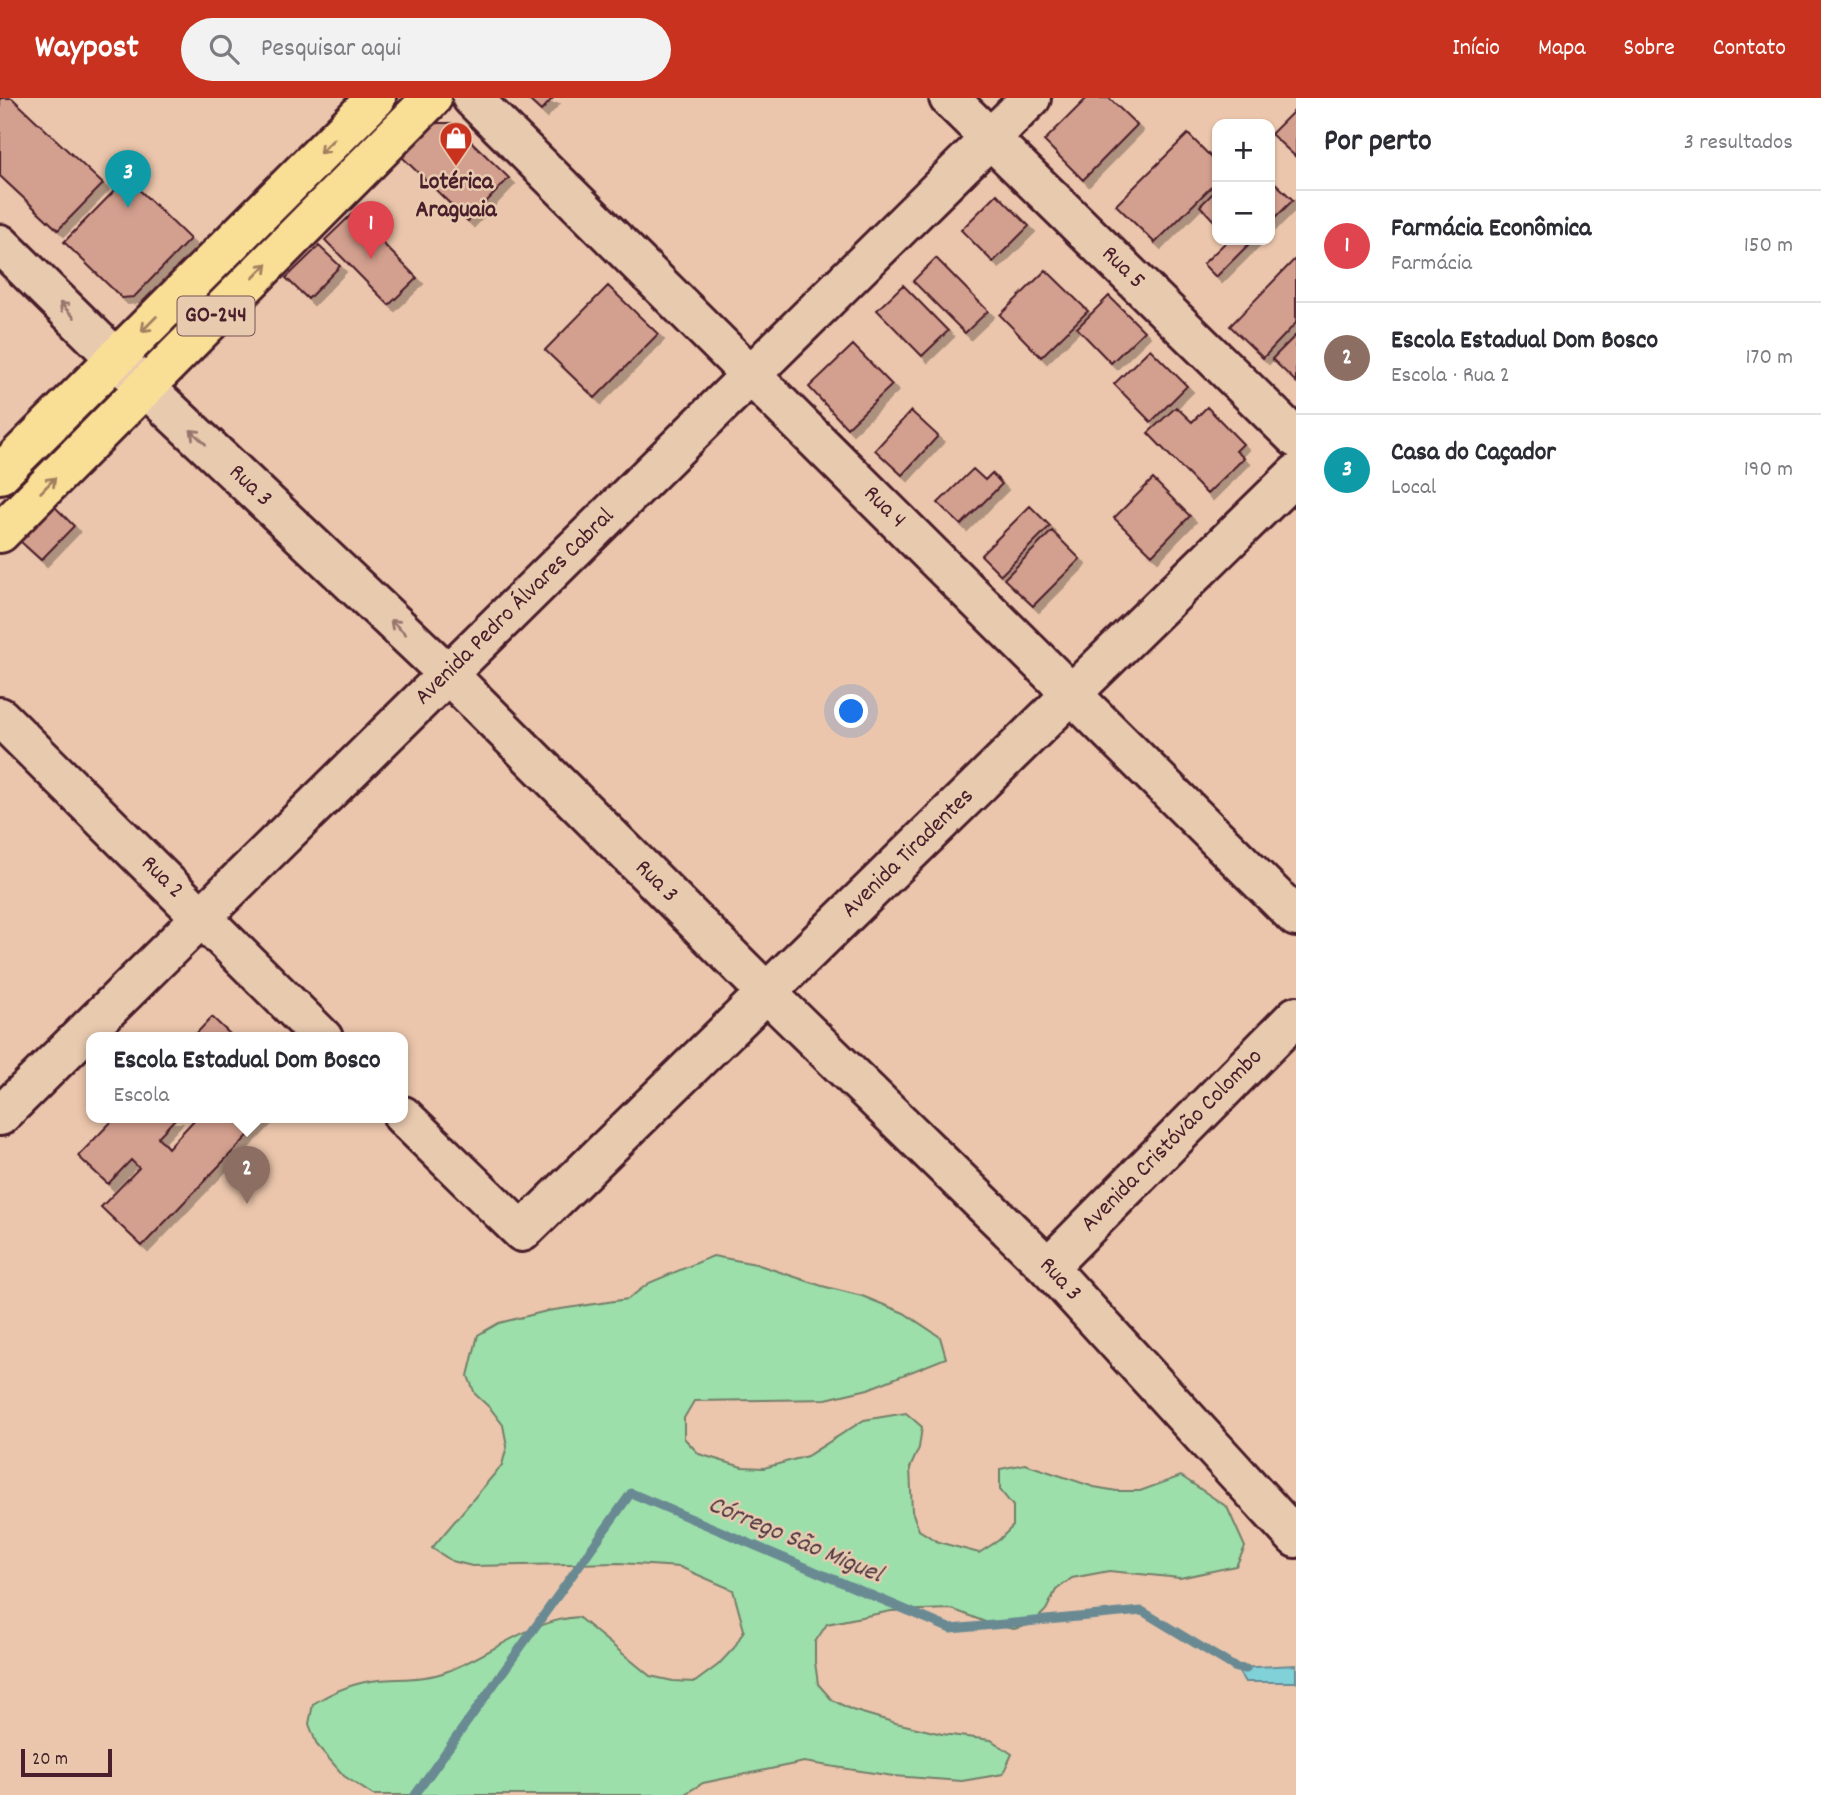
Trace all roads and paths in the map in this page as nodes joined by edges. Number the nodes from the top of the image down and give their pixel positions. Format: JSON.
{"nodes":[{"id":1,"x":376,"y":98,"type":"edge"},
{"id":2,"x":432,"y":98,"type":"edge"},
{"id":3,"x":472,"y":98,"type":"edge"},
{"id":4,"x":948,"y":98,"type":"edge"},
{"id":5,"x":1031,"y":98,"type":"edge"},
{"id":6,"x":990,"y":138,"type":"junction"},
{"id":7,"x":0,"y":244,"type":"edge"},
{"id":8,"x":115,"y":358,"type":"junction"},
{"id":9,"x":751,"y":375,"type":"junction"},
{"id":10,"x":145,"y":387,"type":"junction"},
{"id":11,"x":1296,"y":438,"type":"edge"},
{"id":12,"x":0,"y":474,"type":"edge"},
{"id":13,"x":1296,"y":474,"type":"edge"},
{"id":14,"x":0,"y":533,"type":"edge"},
{"id":15,"x":448,"y":674,"type":"junction"},
{"id":16,"x":1072,"y":694,"type":"junction"},
{"id":17,"x":0,"y":717,"type":"edge"},
{"id":18,"x":1296,"y":917,"type":"edge"},
{"id":19,"x":201,"y":918,"type":"junction"},
{"id":20,"x":766,"y":993,"type":"junction"},
{"id":21,"x":1296,"y":1016,"type":"edge"},
{"id":22,"x":317,"y":1032,"type":"edge"},
{"id":23,"x":0,"y":1116,"type":"edge"},
{"id":24,"x":408,"y":1121,"type":"edge"},
{"id":25,"x":1048,"y":1267,"type":"junction"},
{"id":26,"x":1296,"y":1538,"type":"edge"}],
"edges":[{"from":1,"to":8,"type":"main road","number":"GO-244","one_way":true},
{"from":10,"to":2,"type":"main road","number":"GO-244","one_way":true},
{"from":3,"to":9,"type":"street","name":"Rua 4"},
{"from":4,"to":6,"type":"street","name":"Rua 5"},
{"from":5,"to":6,"type":"street","name":"Avenida Pedro Álvares Cabral"},
{"from":6,"to":9,"type":"street","name":"Avenida Pedro Álvares Cabral"},
{"from":6,"to":11,"type":"street","name":"Rua 5"},
{"from":8,"to":7,"type":"street","name":"Rua 3","one_way":true},
{"from":8,"to":10,"type":"street","name":"Rua 3"},
{"from":8,"to":12,"type":"main road","number":"GO-244"},
{"from":9,"to":15,"type":"street","name":"Avenida Pedro Álvares Cabral"},
{"from":9,"to":16,"type":"street","name":"Rua 4"},
{"from":14,"to":10,"type":"main road","number":"GO-244","one_way":true},
{"from":15,"to":10,"type":"street","name":"Rua 3","one_way":true},
{"from":13,"to":16,"type":"street","name":"Avenida Tiradentes"},
{"from":15,"to":19,"type":"street","name":"Avenida Pedro Álvares Cabral"},
{"from":15,"to":20,"type":"street","name":"Rua 3"},
{"from":16,"to":18,"type":"street","name":"Rua 4"},
{"from":16,"to":20,"type":"street","name":"Avenida Tiradentes"},
{"from":17,"to":19,"type":"street","name":"Rua 2"},
{"from":19,"to":22,"type":"street","name":"Rua 2"},
{"from":19,"to":23,"type":"street","name":"Avenida Pedro Álvares Cabral"},
{"from":20,"to":24,"type":"street","name":"Avenida Tiradentes"},
{"from":20,"to":25,"type":"street","name":"Rua 3"},
{"from":21,"to":25,"type":"street","name":"Avenida Cristóvão Colombo"},
{"from":25,"to":26,"type":"street","name":"Rua 3"}]}
